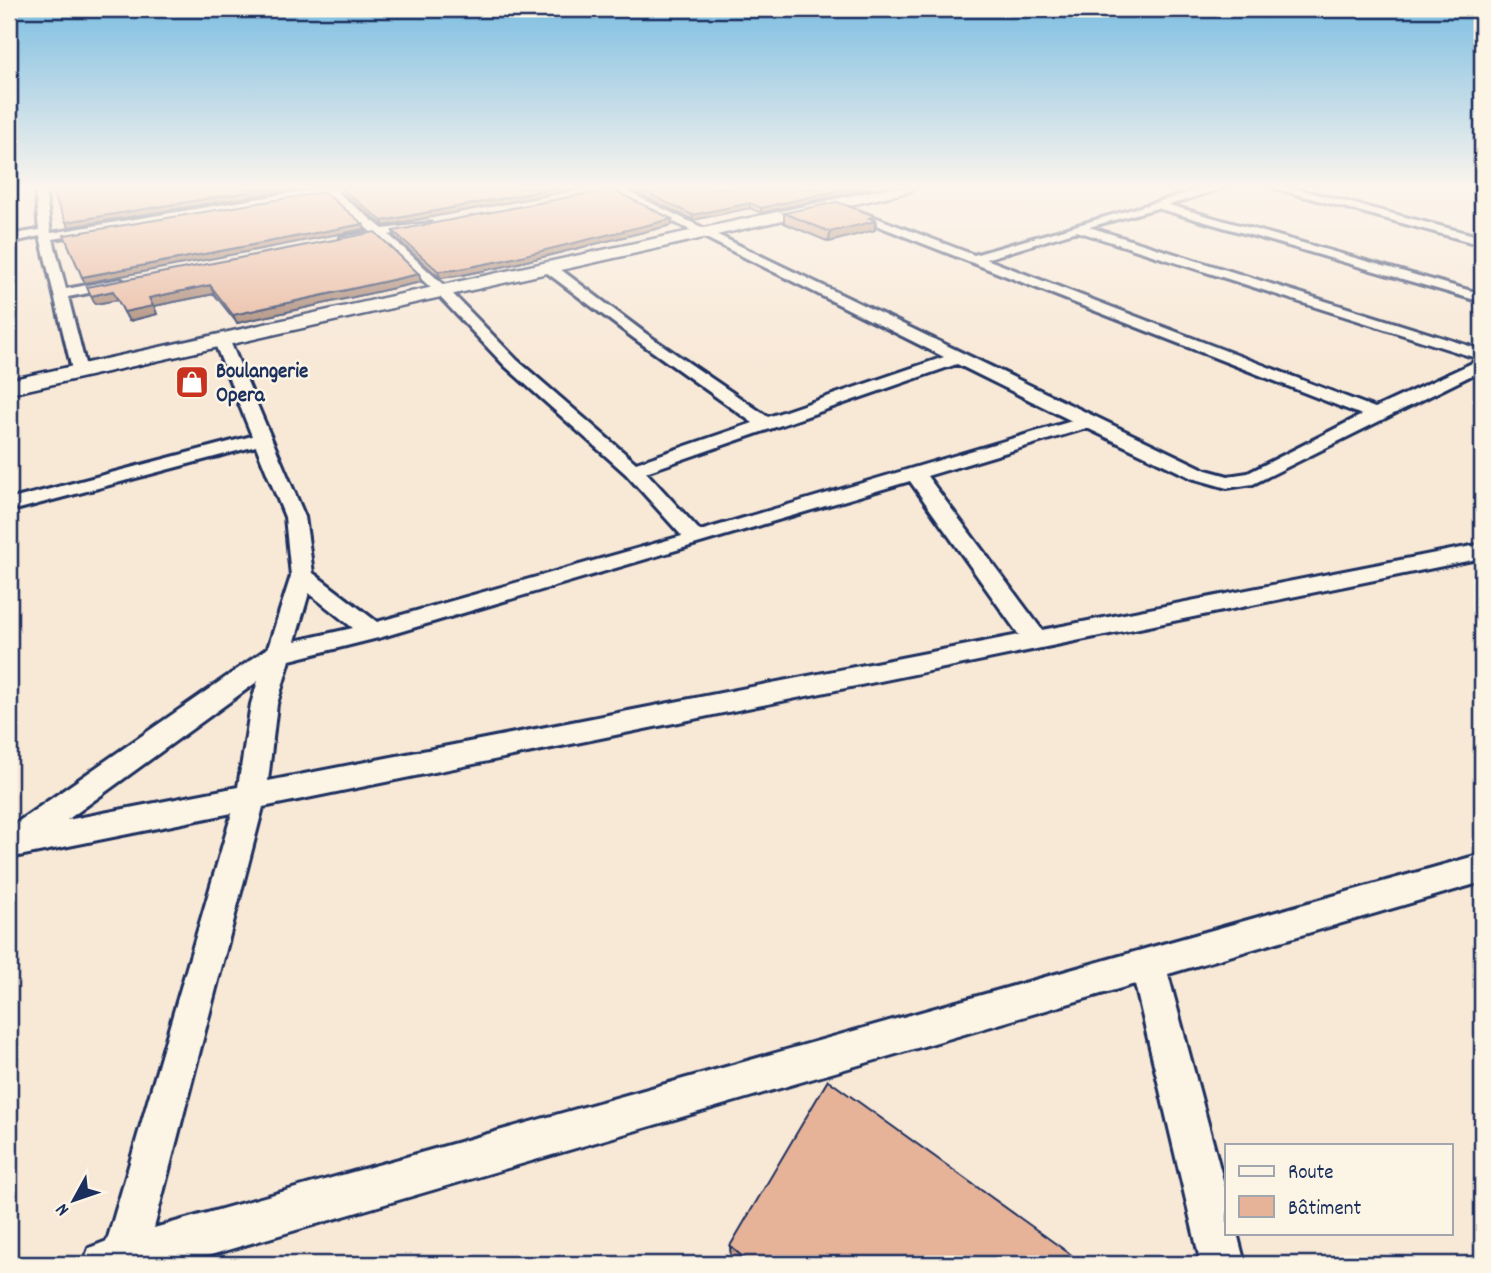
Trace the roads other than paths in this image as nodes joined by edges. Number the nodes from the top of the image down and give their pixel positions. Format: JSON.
{"nodes":[{"id":1,"x":49,"y":247,"type":"edge"},
{"id":2,"x":395,"y":247,"type":"edge"},
{"id":3,"x":642,"y":247,"type":"edge"},
{"id":4,"x":732,"y":247,"type":"edge"},
{"id":5,"x":948,"y":247,"type":"edge"},
{"id":6,"x":1011,"y":247,"type":"edge"},
{"id":7,"x":1142,"y":247,"type":"edge"},
{"id":8,"x":1305,"y":247,"type":"edge"},
{"id":9,"x":974,"y":259,"type":"junction"},
{"id":10,"x":551,"y":269,"type":"junction"},
{"id":11,"x":127,"y":282,"type":"edge"},
{"id":12,"x":443,"y":292,"type":"junction"},
{"id":13,"x":61,"y":295,"type":"junction"},
{"id":14,"x":1482,"y":298,"type":"edge"},
{"id":15,"x":221,"y":340,"type":"junction"},
{"id":16,"x":1482,"y":355,"type":"edge"},
{"id":17,"x":958,"y":358,"type":"junction"},
{"id":18,"x":1482,"y":364,"type":"edge"},
{"id":19,"x":79,"y":371,"type":"junction"},
{"id":20,"x":9,"y":387,"type":"edge"},
{"id":21,"x":1376,"y":414,"type":"junction"},
{"id":22,"x":1088,"y":422,"type":"junction"},
{"id":23,"x":766,"y":424,"type":"junction"},
{"id":24,"x":264,"y":438,"type":"junction"},
{"id":25,"x":633,"y":470,"type":"junction"},
{"id":26,"x":915,"y":474,"type":"junction"},
{"id":27,"x":19,"y":503,"type":"dead end"},
{"id":28,"x":696,"y":539,"type":"junction"},
{"id":29,"x":1482,"y":551,"type":"edge"},
{"id":30,"x":302,"y":576,"type":"junction"},
{"id":31,"x":373,"y":631,"type":"junction"},
{"id":32,"x":1036,"y":640,"type":"junction"},
{"id":33,"x":277,"y":654,"type":"junction"},
{"id":34,"x":251,"y":797,"type":"junction"},
{"id":35,"x":9,"y":845,"type":"edge"},
{"id":36,"x":1482,"y":868,"type":"edge"},
{"id":37,"x":1148,"y":965,"type":"junction"},
{"id":38,"x":117,"y":1262,"type":"edge"},
{"id":39,"x":1223,"y":1264,"type":"edge"}],
"edges":[{"from":1,"to":13,"type":"street"},
{"from":2,"to":12,"type":"street"},
{"from":3,"to":10,"type":"street"},
{"from":4,"to":17,"type":"street"},
{"from":5,"to":9,"type":"street"},
{"from":6,"to":9,"type":"street"},
{"from":7,"to":16,"type":"street"},
{"from":8,"to":14,"type":"street"},
{"from":9,"to":21,"type":"street"},
{"from":10,"to":12,"type":"street"},
{"from":10,"to":23,"type":"street"},
{"from":11,"to":13,"type":"street"},
{"from":12,"to":15,"type":"street"},
{"from":12,"to":25,"type":"street"},
{"from":13,"to":19,"type":"street"},
{"from":15,"to":19,"type":"street"},
{"from":15,"to":24,"type":"street"},
{"from":17,"to":22,"type":"street"},
{"from":17,"to":23,"type":"street"},
{"from":18,"to":21,"type":"street"},
{"from":19,"to":20,"type":"street"},
{"from":21,"to":22,"type":"street"},
{"from":22,"to":26,"type":"street"},
{"from":23,"to":25,"type":"street"},
{"from":24,"to":27,"type":"street"},
{"from":24,"to":30,"type":"street"},
{"from":25,"to":28,"type":"street"},
{"from":26,"to":28,"type":"street"},
{"from":26,"to":32,"type":"street"},
{"from":28,"to":31,"type":"street"},
{"from":29,"to":32,"type":"street"},
{"from":30,"to":31,"type":"street"},
{"from":30,"to":33,"type":"street"},
{"from":31,"to":33,"type":"street"},
{"from":32,"to":34,"type":"street"},
{"from":33,"to":34,"type":"street"},
{"from":33,"to":35,"type":"street"},
{"from":34,"to":35,"type":"street"},
{"from":34,"to":38,"type":"street"},
{"from":36,"to":37,"type":"street"},
{"from":37,"to":38,"type":"street"},
{"from":37,"to":39,"type":"street"}]}
